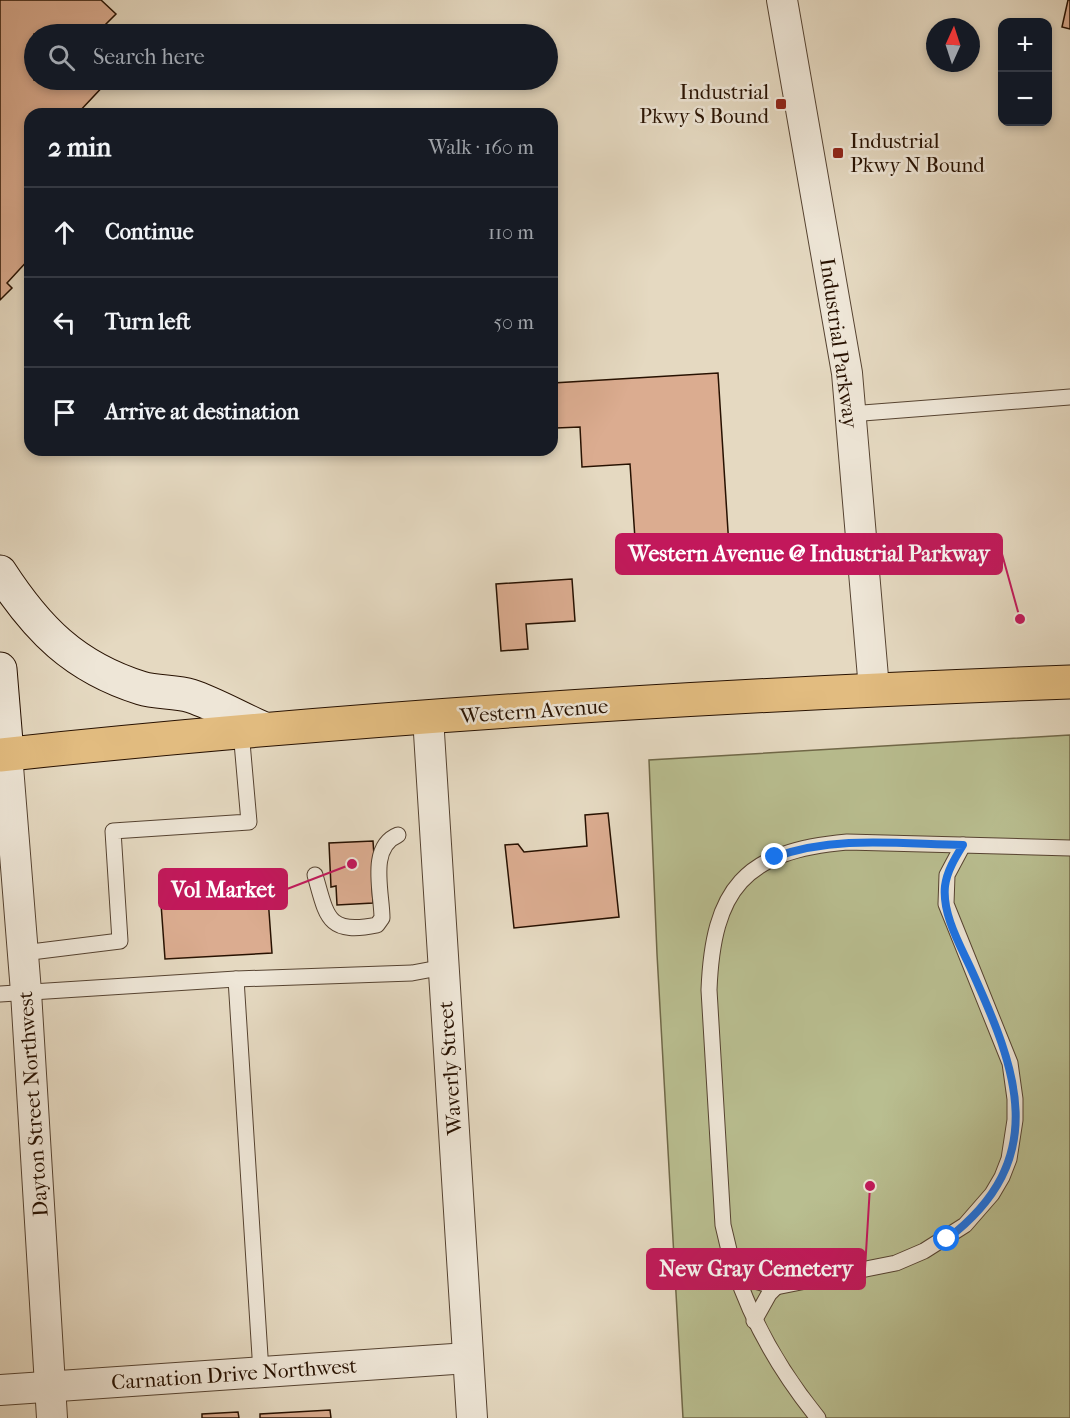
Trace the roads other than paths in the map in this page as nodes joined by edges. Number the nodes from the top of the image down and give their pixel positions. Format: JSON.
{"nodes":[{"id":1,"x":782,"y":0,"type":"edge"},
{"id":2,"x":1070,"y":397,"type":"edge"},
{"id":3,"x":850,"y":414,"type":"junction"},
{"id":4,"x":0,"y":572,"type":"edge"},
{"id":5,"x":0,"y":669,"type":"edge"},
{"id":6,"x":1070,"y":682,"type":"edge"},
{"id":7,"x":874,"y":689,"type":"junction"},
{"id":8,"x":428,"y":717,"type":"junction"},
{"id":9,"x":251,"y":730,"type":"junction"},
{"id":10,"x":3,"y":754,"type":"edge"},
{"id":11,"x":398,"y":835,"type":"dead end"},
{"id":12,"x":963,"y":845,"type":"junction"},
{"id":13,"x":1070,"y":848,"type":"edge"},
{"id":14,"x":315,"y":875,"type":"dead end"},
{"id":15,"x":23,"y":953,"type":"junction"},
{"id":16,"x":444,"y":967,"type":"junction"},
{"id":17,"x":236,"y":979,"type":"junction"},
{"id":18,"x":13,"y":993,"type":"edge"},
{"id":19,"x":738,"y":1276,"type":"junction"},
{"id":20,"x":776,"y":1287,"type":"junction"},
{"id":21,"x":754,"y":1321,"type":"junction"},
{"id":22,"x":468,"y":1358,"type":"junction"},
{"id":23,"x":261,"y":1372,"type":"junction"},
{"id":24,"x":51,"y":1386,"type":"junction"},
{"id":25,"x":0,"y":1390,"type":"edge"},
{"id":26,"x":52,"y":1418,"type":"edge"},
{"id":27,"x":472,"y":1418,"type":"edge"},
{"id":28,"x":818,"y":1418,"type":"edge"}],
"edges":[{"from":1,"to":3,"type":"street","name":"Industrial Parkway"},
{"from":2,"to":3,"type":"lane"},
{"from":3,"to":7,"type":"street","name":"Industrial Parkway"},
{"from":4,"to":9,"type":"main road"},
{"from":5,"to":10,"type":"main road"},
{"from":6,"to":7,"type":"main road","name":"Western Avenue"},
{"from":7,"to":8,"type":"main road","name":"Western Avenue"},
{"from":8,"to":9,"type":"main road","name":"Western Avenue"},
{"from":8,"to":16,"type":"street","name":"Waverly Street"},
{"from":9,"to":10,"type":"main road","name":"Western Avenue"},
{"from":9,"to":15,"type":"lane"},
{"from":10,"to":15,"type":"street","name":"Dayton Street Northwest"},
{"from":11,"to":14,"type":"lane"},
{"from":12,"to":13,"type":"lane"},
{"from":12,"to":19,"type":"lane"},
{"from":12,"to":20,"type":"lane"},
{"from":15,"to":18,"type":"street","name":"Dayton Street Northwest"},
{"from":16,"to":17,"type":"lane"},
{"from":16,"to":22,"type":"street","name":"Waverly Street"},
{"from":17,"to":18,"type":"lane"},
{"from":17,"to":23,"type":"lane"},
{"from":18,"to":24,"type":"street","name":"Dayton Street Northwest"},
{"from":19,"to":20,"type":"lane"},
{"from":19,"to":21,"type":"lane"},
{"from":20,"to":21,"type":"lane"},
{"from":21,"to":28,"type":"lane"},
{"from":22,"to":23,"type":"street","name":"Carnation Drive Northwest"},
{"from":22,"to":27,"type":"street","name":"Waverly Street"},
{"from":23,"to":24,"type":"street","name":"Carnation Drive Northwest"},
{"from":24,"to":25,"type":"street","name":"Carnation Drive Northwest"},
{"from":24,"to":26,"type":"street","name":"Dayton Street Northwest"}]}
